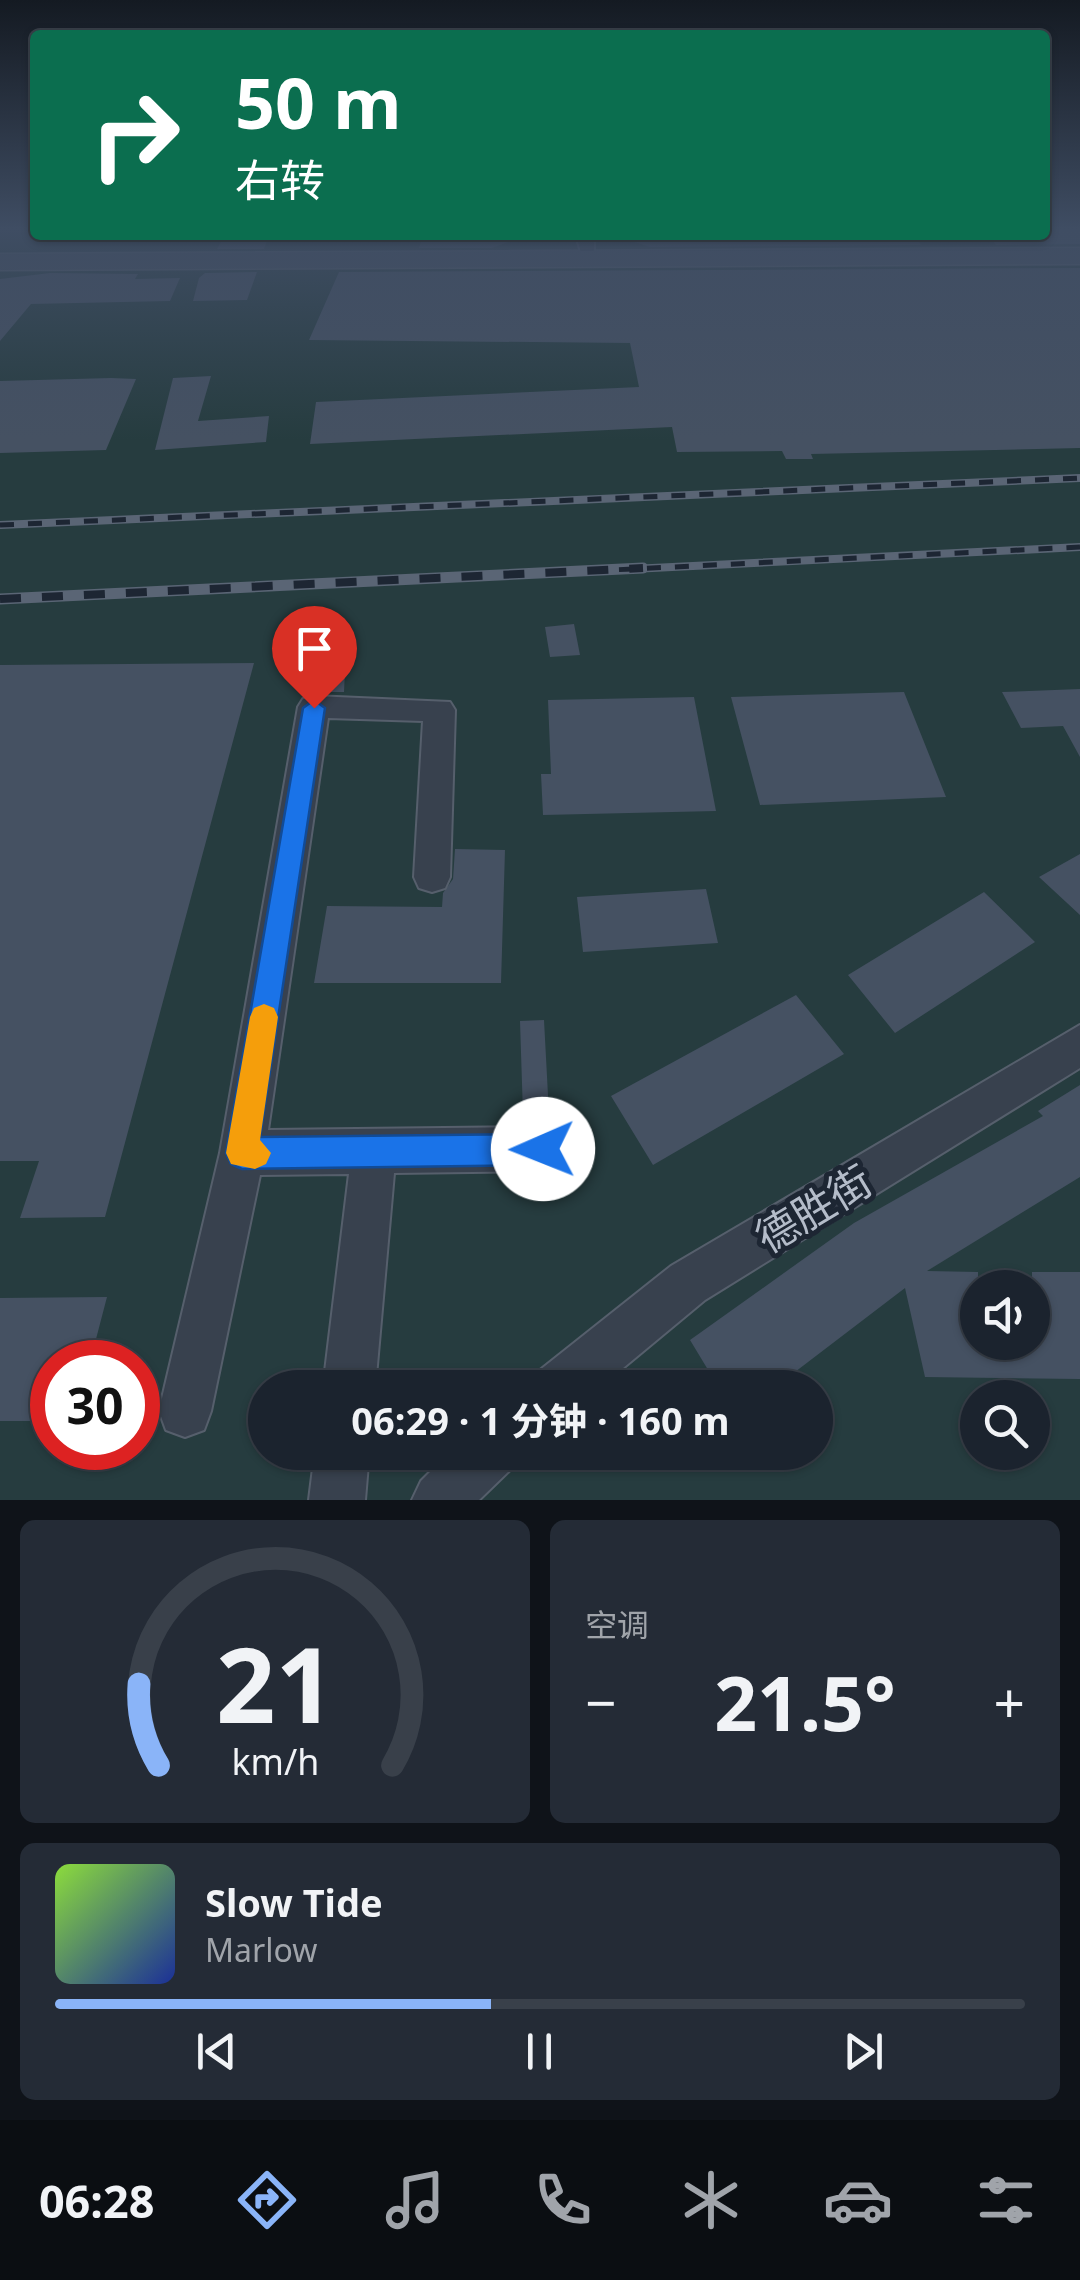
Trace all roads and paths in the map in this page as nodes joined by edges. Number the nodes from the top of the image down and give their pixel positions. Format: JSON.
{"nodes":[{"id":1,"x":432,"y":877,"type":"dead end"},
{"id":2,"x":1080,"y":1045,"type":"edge"},
{"id":3,"x":543,"y":1149,"type":"dead end"},
{"id":4,"x":242,"y":1153,"type":"junction"},
{"id":5,"x":374,"y":1153,"type":"junction"},
{"id":6,"x":351,"y":1370,"type":"edge"},
{"id":7,"x":580,"y":1370,"type":"edge"},
{"id":8,"x":186,"y":1411,"type":"dead end"},
{"id":9,"x":340,"y":1470,"type":"edge"},
{"id":10,"x":471,"y":1470,"type":"edge"},
{"id":11,"x":337,"y":1500,"type":"edge"},
{"id":12,"x":440,"y":1500,"type":"edge"}],
"edges":[{"from":1,"to":4,"type":"street"},
{"from":2,"to":7,"type":"street","name":"德胜街"},
{"from":3,"to":5,"type":"street"},
{"from":4,"to":5,"type":"street"},
{"from":4,"to":8,"type":"street"},
{"from":5,"to":6,"type":"street"},
{"from":9,"to":11,"type":"street"},
{"from":10,"to":12,"type":"street"}]}
